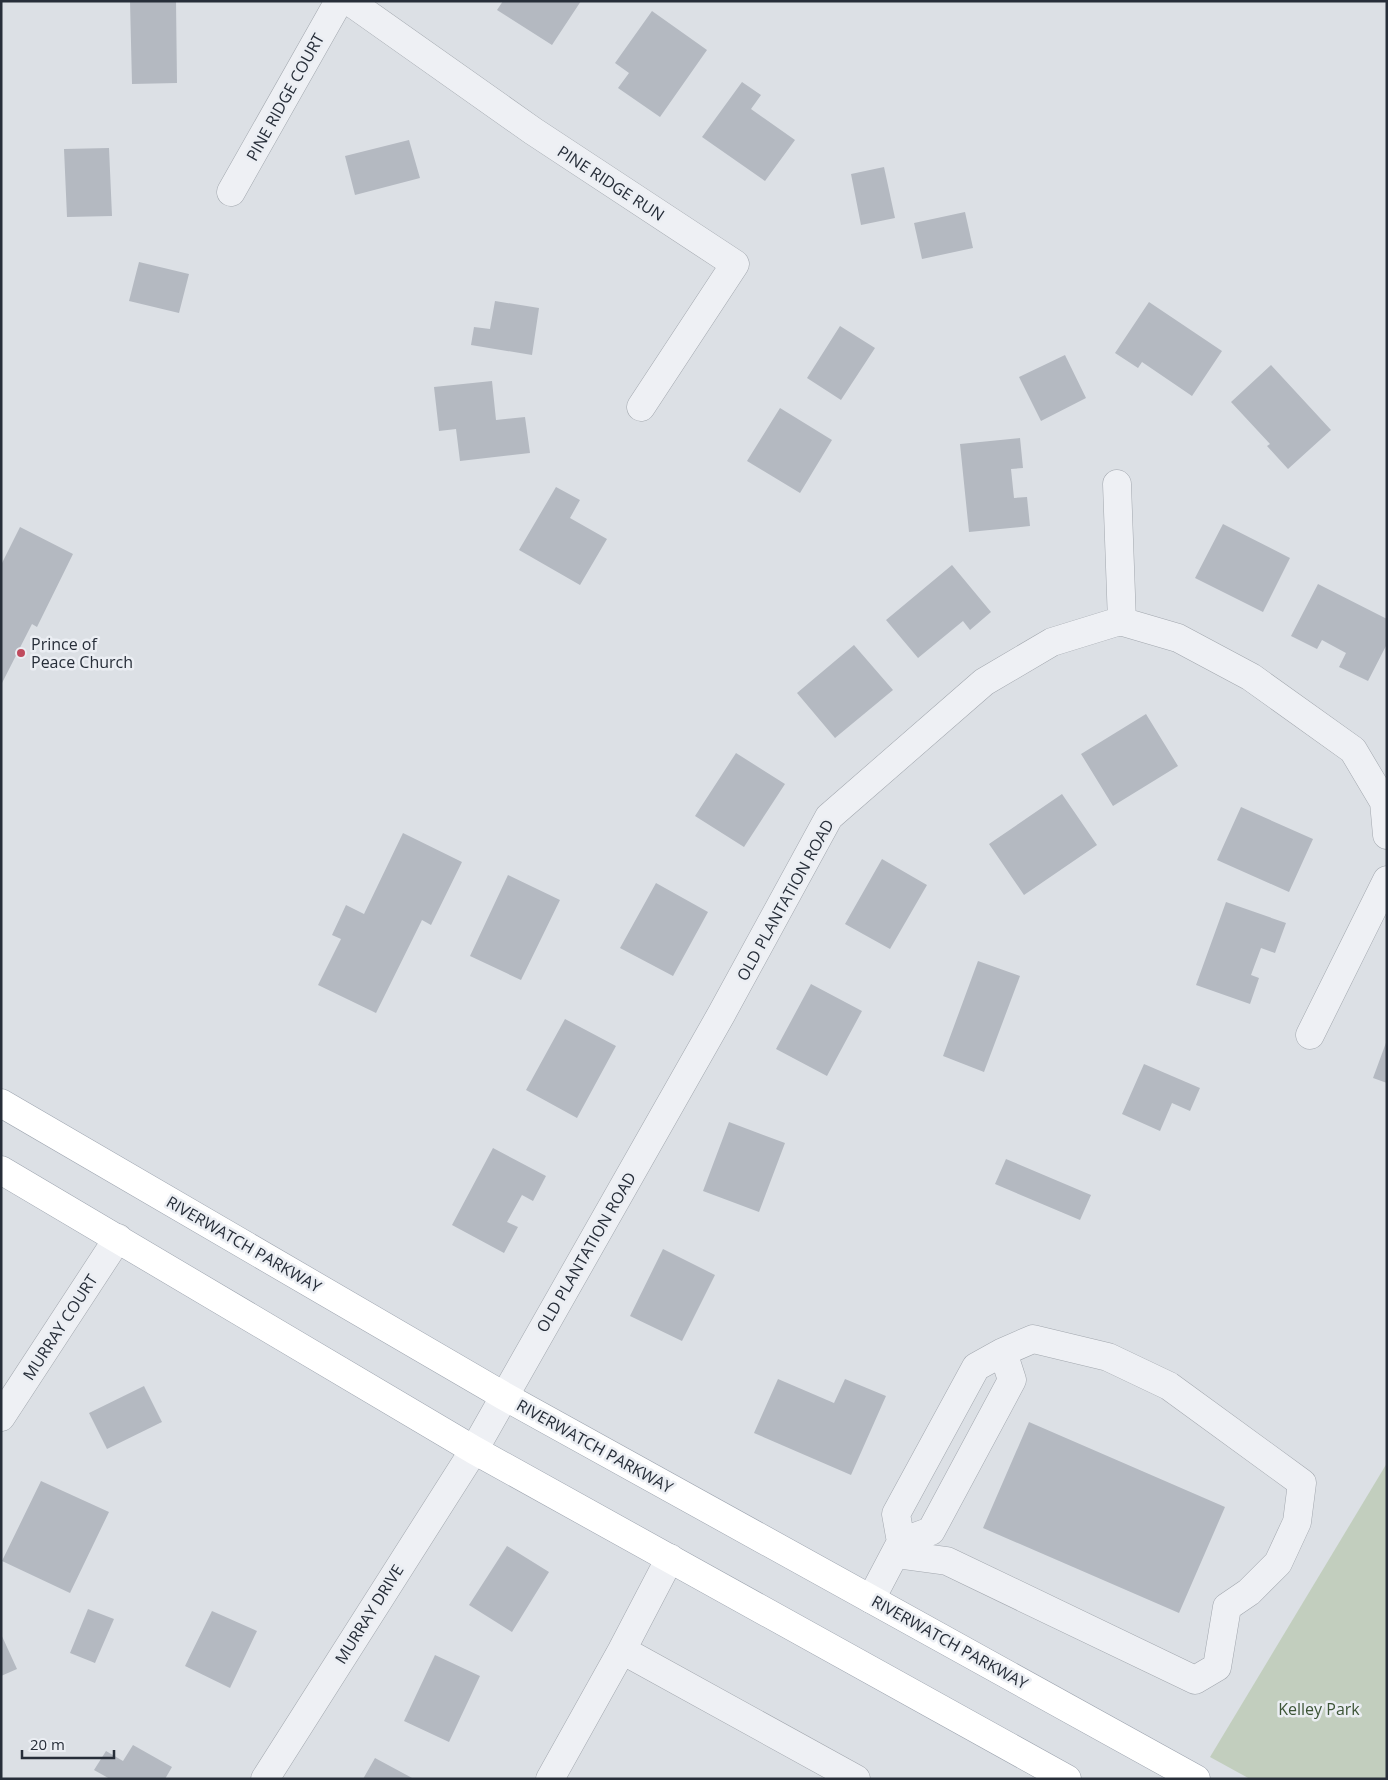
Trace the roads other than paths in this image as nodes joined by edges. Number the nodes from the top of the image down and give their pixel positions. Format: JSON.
{"nodes":[{"id":1,"x":339,"y":1,"type":"edge"},
{"id":2,"x":349,"y":1,"type":"edge"},
{"id":3,"x":231,"y":192,"type":"dead end"},
{"id":4,"x":641,"y":407,"type":"dead end"},
{"id":5,"x":1117,"y":484,"type":"dead end"},
{"id":6,"x":1122,"y":622,"type":"junction"},
{"id":7,"x":1387,"y":835,"type":"edge"},
{"id":8,"x":1387,"y":880,"type":"edge"},
{"id":9,"x":1310,"y":1035,"type":"dead end"},
{"id":10,"x":1,"y":1102,"type":"edge"},
{"id":11,"x":1,"y":1170,"type":"edge"},
{"id":12,"x":118,"y":1238,"type":"junction"},
{"id":13,"x":1003,"y":1352,"type":"junction"},
{"id":14,"x":504,"y":1396,"type":"junction"},
{"id":15,"x":1,"y":1417,"type":"edge"},
{"id":16,"x":474,"y":1450,"type":"junction"},
{"id":17,"x":898,"y":1548,"type":"junction"},
{"id":18,"x":670,"y":1558,"type":"junction"},
{"id":19,"x":871,"y":1599,"type":"junction"},
{"id":20,"x":622,"y":1650,"type":"junction"},
{"id":21,"x":265,"y":1779,"type":"edge"},
{"id":22,"x":550,"y":1779,"type":"edge"},
{"id":23,"x":856,"y":1779,"type":"edge"},
{"id":24,"x":1067,"y":1779,"type":"edge"},
{"id":25,"x":1196,"y":1779,"type":"edge"}],
"edges":[{"from":1,"to":3,"type":"street","name":"PINE RIDGE COURT"},
{"from":2,"to":4,"type":"street","name":"PINE RIDGE RUN"},
{"from":5,"to":6,"type":"street"},
{"from":6,"to":7,"type":"street"},
{"from":6,"to":14,"type":"street","name":"OLD PLANTATION ROAD"},
{"from":8,"to":9,"type":"street"},
{"from":10,"to":14,"type":"main road","name":"RIVERWATCH PARKWAY"},
{"from":11,"to":12,"type":"main road"},
{"from":12,"to":15,"type":"street","name":"MURRAY COURT"},
{"from":12,"to":16,"type":"main road"},
{"from":13,"to":17,"type":"street"},
{"from":13,"to":17,"type":"street"},
{"from":13,"to":17,"type":"street"},
{"from":14,"to":16,"type":"street","name":"OLD PLANTATION ROAD"},
{"from":14,"to":19,"type":"main road","name":"RIVERWATCH PARKWAY"},
{"from":16,"to":18,"type":"main road"},
{"from":16,"to":21,"type":"street","name":"MURRAY DRIVE"},
{"from":17,"to":19,"type":"street"},
{"from":18,"to":20,"type":"street"},
{"from":18,"to":24,"type":"main road"},
{"from":19,"to":25,"type":"main road","name":"RIVERWATCH PARKWAY"},
{"from":20,"to":22,"type":"street"},
{"from":20,"to":23,"type":"street"}]}
